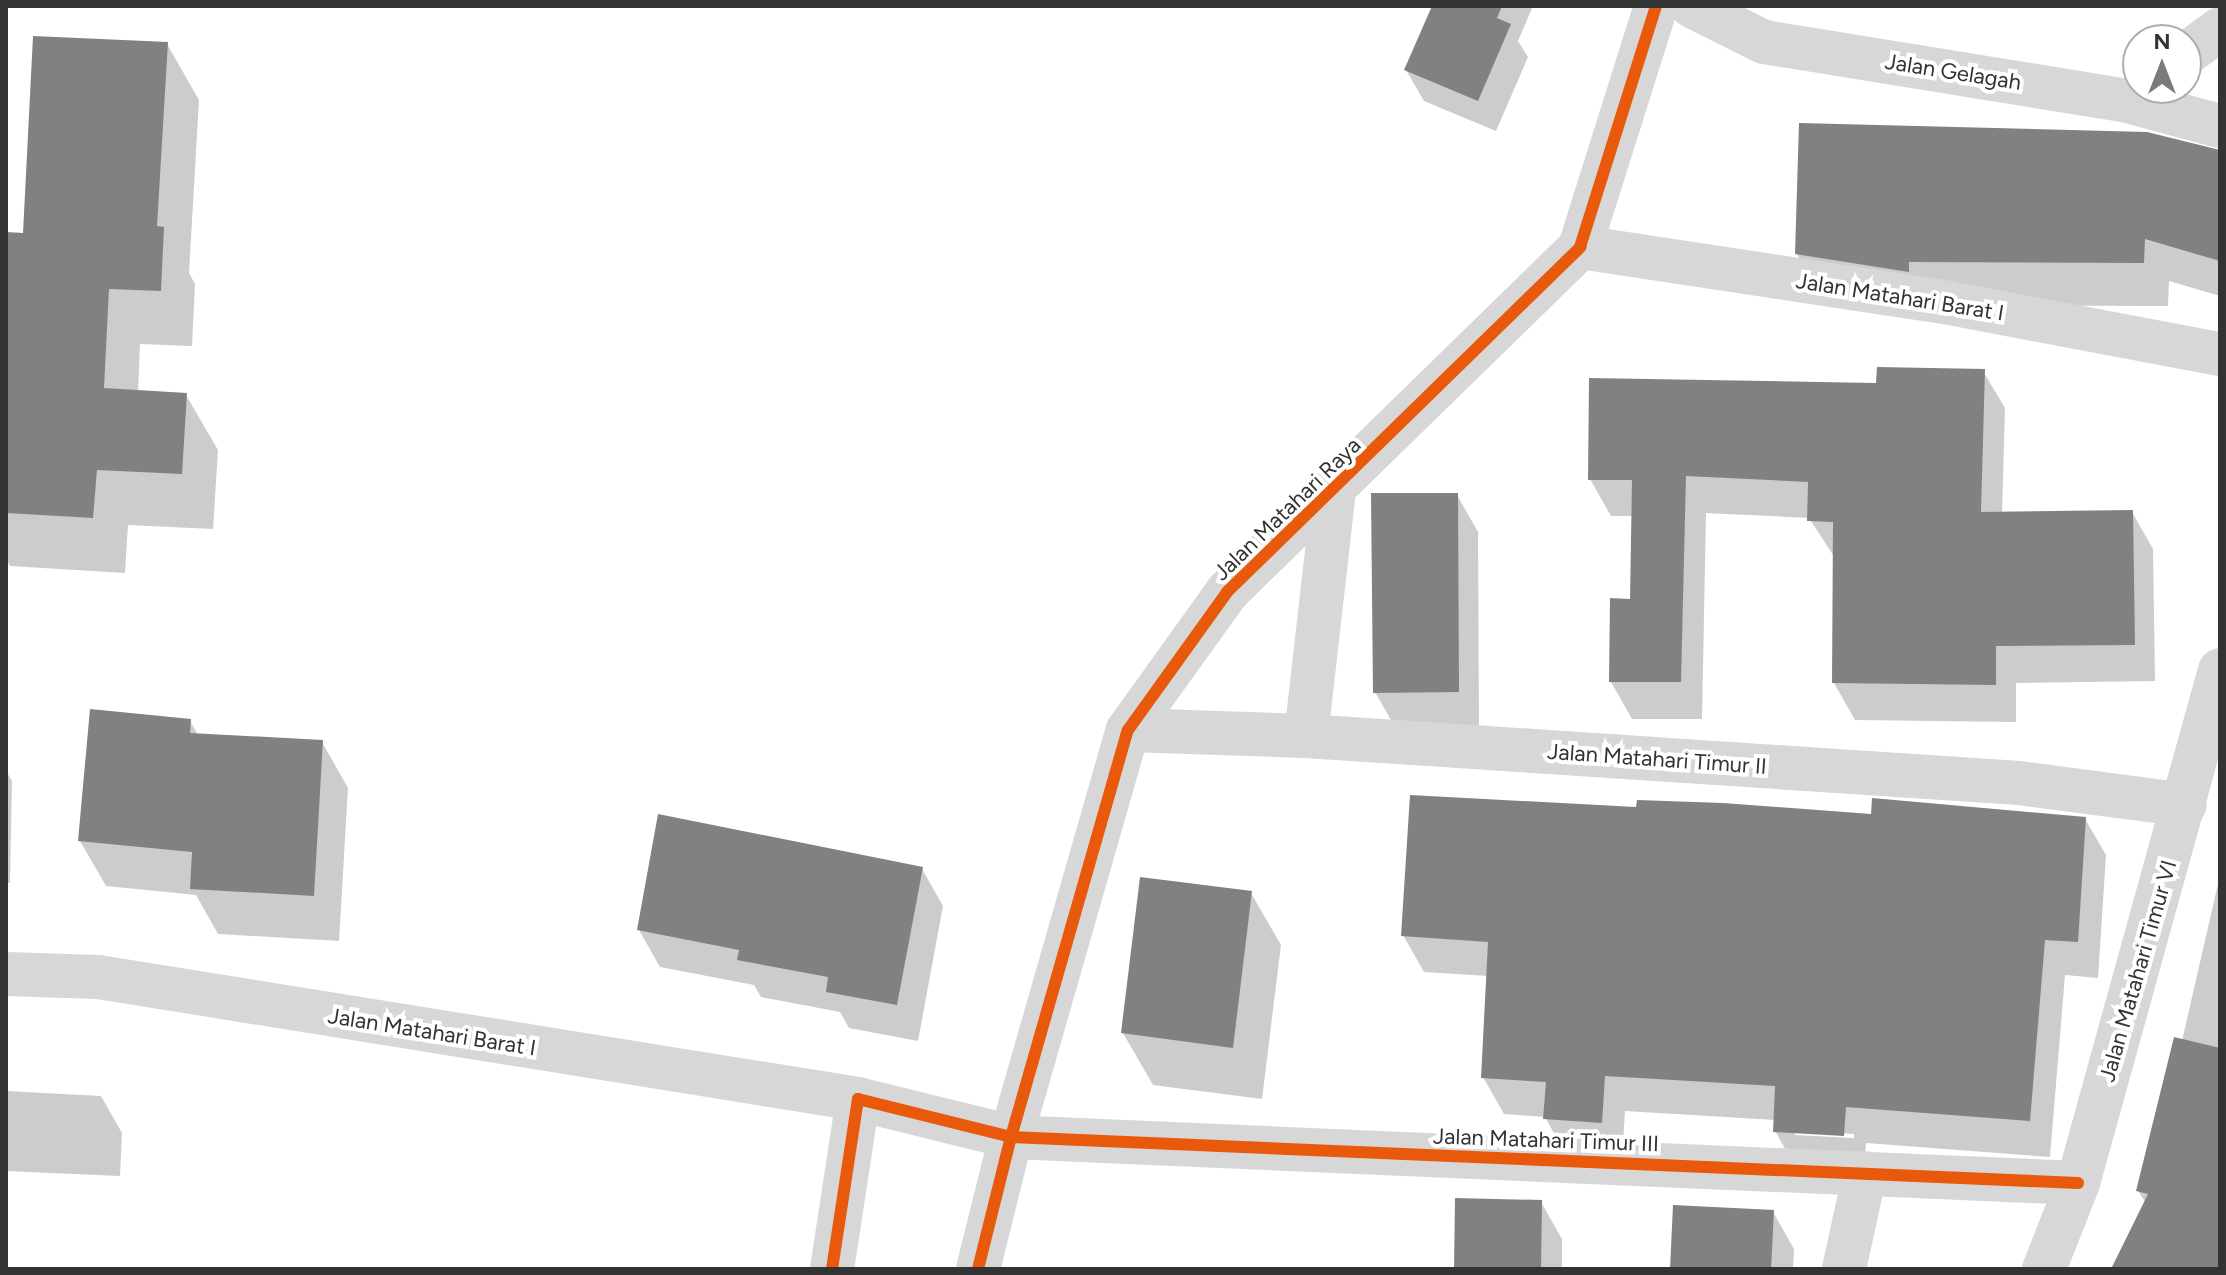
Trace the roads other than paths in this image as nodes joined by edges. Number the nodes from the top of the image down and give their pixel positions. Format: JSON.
{"nodes":[{"id":1,"x":1656,"y":6,"type":"edge"},
{"id":2,"x":1692,"y":6,"type":"edge"},
{"id":3,"x":2220,"y":29,"type":"edge"},
{"id":4,"x":2202,"y":42,"type":"edge"},
{"id":5,"x":2122,"y":93,"type":"edge"},
{"id":6,"x":2160,"y":104,"type":"edge"},
{"id":7,"x":2220,"y":126,"type":"edge"},
{"id":8,"x":1580,"y":247,"type":"junction"},
{"id":9,"x":2220,"y":354,"type":"edge"},
{"id":10,"x":1334,"y":491,"type":"junction"},
{"id":11,"x":2220,"y":670,"type":"edge"},
{"id":12,"x":1128,"y":730,"type":"junction"},
{"id":13,"x":1306,"y":736,"type":"junction"},
{"id":14,"x":2185,"y":805,"type":"junction"},
{"id":15,"x":6,"y":974,"type":"edge"},
{"id":16,"x":858,"y":1099,"type":"junction"},
{"id":17,"x":1011,"y":1137,"type":"junction"},
{"id":18,"x":1865,"y":1173,"type":"junction"},
{"id":19,"x":2078,"y":1183,"type":"junction"},
{"id":20,"x":1854,"y":1266,"type":"edge"},
{"id":21,"x":832,"y":1269,"type":"edge"},
{"id":22,"x":978,"y":1269,"type":"edge"},
{"id":23,"x":2044,"y":1269,"type":"edge"}],
"edges":[{"from":1,"to":8,"type":"street","name":"Jalan Matahari Raya"},
{"from":2,"to":5,"type":"street","name":"Jalan Gelagah"},
{"from":3,"to":4,"type":"street"},
{"from":6,"to":7,"type":"street","name":"Jalan Gelagah"},
{"from":8,"to":9,"type":"street","name":"Jalan Matahari Barat I"},
{"from":8,"to":10,"type":"street","name":"Jalan Matahari Raya"},
{"from":10,"to":12,"type":"street","name":"Jalan Matahari Raya"},
{"from":10,"to":13,"type":"street"},
{"from":11,"to":14,"type":"street","name":"Jalan Matahari Timur VI"},
{"from":12,"to":13,"type":"street","name":"Jalan Matahari Timur II"},
{"from":12,"to":17,"type":"street","name":"Jalan Matahari Raya"},
{"from":13,"to":14,"type":"street","name":"Jalan Matahari Timur II"},
{"from":14,"to":19,"type":"street","name":"Jalan Matahari Timur VI"},
{"from":15,"to":16,"type":"street","name":"Jalan Matahari Barat I"},
{"from":16,"to":17,"type":"street"},
{"from":16,"to":21,"type":"street"},
{"from":17,"to":18,"type":"street","name":"Jalan Matahari Timur III"},
{"from":17,"to":22,"type":"street","name":"Jalan Matahari Raya"},
{"from":18,"to":19,"type":"street","name":"Jalan Matahari Timur III"},
{"from":18,"to":20,"type":"street"},
{"from":19,"to":23,"type":"street","name":"Jalan Matahari Timur VI"}]}
